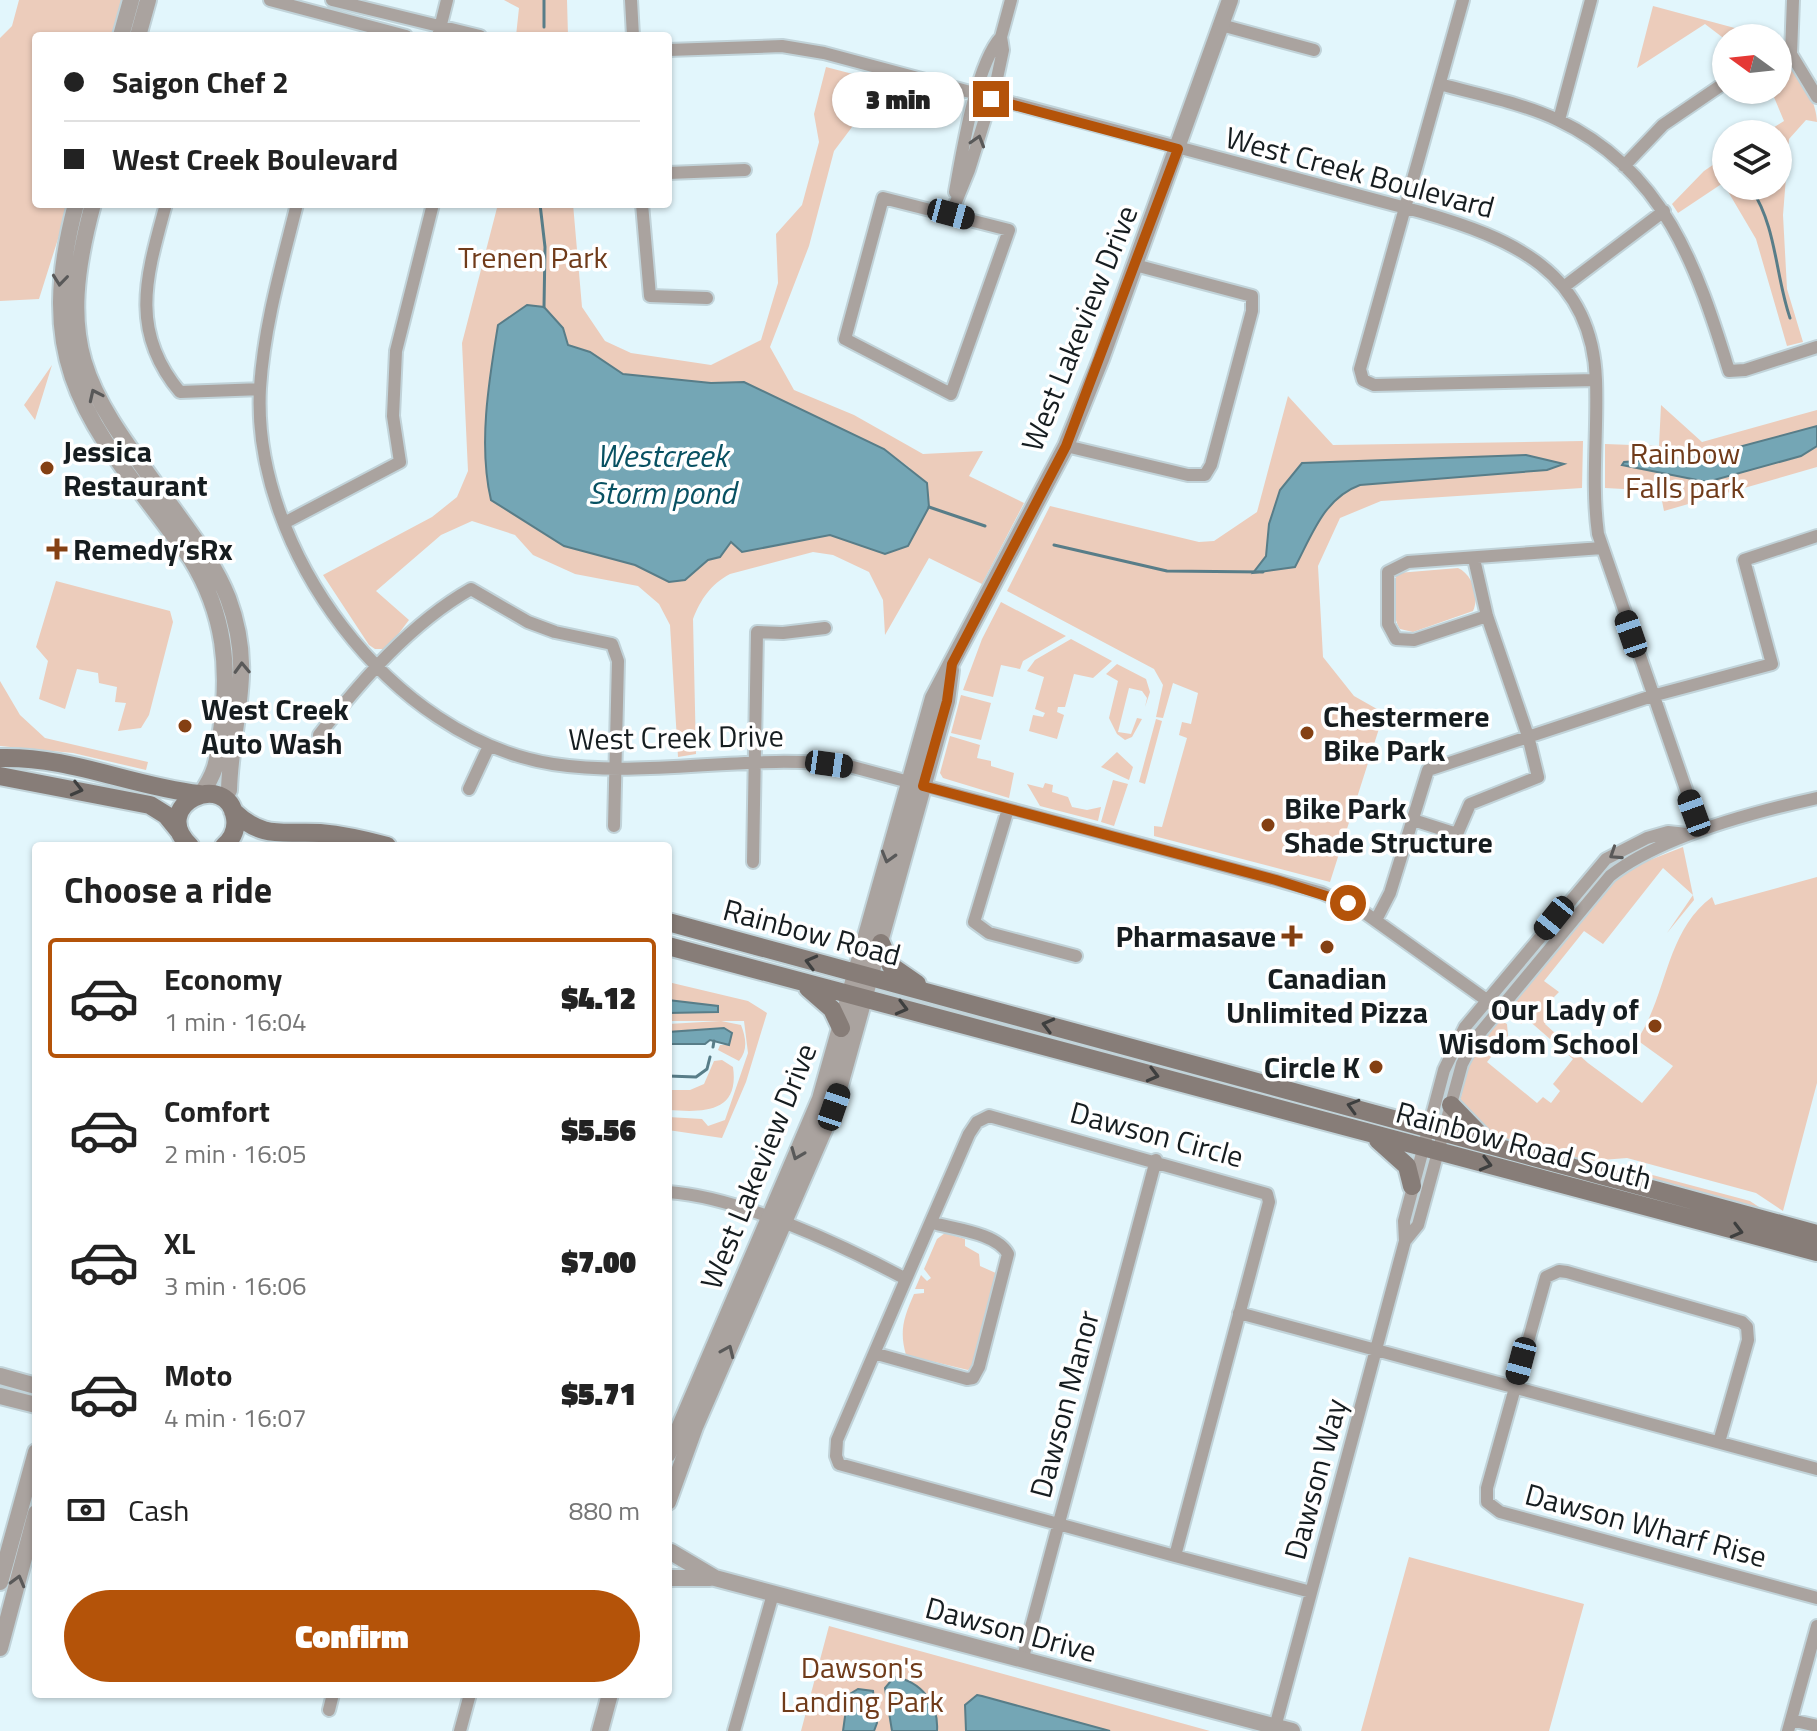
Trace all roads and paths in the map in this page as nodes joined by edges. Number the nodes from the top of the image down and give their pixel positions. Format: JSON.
{"nodes":[{"id":1,"x":131,"y":0,"type":"edge"},
{"id":2,"x":148,"y":0,"type":"edge"},
{"id":3,"x":270,"y":0,"type":"edge"},
{"id":4,"x":332,"y":0,"type":"edge"},
{"id":5,"x":447,"y":0,"type":"edge"},
{"id":6,"x":631,"y":0,"type":"edge"},
{"id":7,"x":1011,"y":0,"type":"edge"},
{"id":8,"x":1230,"y":0,"type":"edge"},
{"id":9,"x":1463,"y":0,"type":"edge"},
{"id":10,"x":1591,"y":0,"type":"edge"},
{"id":11,"x":1793,"y":0,"type":"edge"},
{"id":12,"x":353,"y":5,"type":"junction"},
{"id":13,"x":1221,"y":25,"type":"junction"},
{"id":14,"x":1792,"y":27,"type":"edge"},
{"id":15,"x":347,"y":28,"type":"junction"},
{"id":16,"x":122,"y":32,"type":"edge"},
{"id":17,"x":139,"y":32,"type":"edge"},
{"id":18,"x":376,"y":32,"type":"edge"},
{"id":19,"x":440,"y":32,"type":"edge"},
{"id":20,"x":633,"y":32,"type":"edge"},
{"id":21,"x":1001,"y":37,"type":"junction"},
{"id":22,"x":672,"y":50,"type":"edge"},
{"id":23,"x":1314,"y":50,"type":"dead end"},
{"id":24,"x":1792,"y":56,"type":"edge"},
{"id":25,"x":1440,"y":84,"type":"junction"},
{"id":26,"x":1712,"y":92,"type":"edge"},
{"id":27,"x":977,"y":95,"type":"junction"},
{"id":28,"x":1817,"y":97,"type":"edge"},
{"id":29,"x":991,"y":99,"type":"junction"},
{"id":30,"x":1559,"y":120,"type":"junction"},
{"id":31,"x":1178,"y":149,"type":"junction"},
{"id":32,"x":1624,"y":166,"type":"junction"},
{"id":33,"x":745,"y":170,"type":"dead end"},
{"id":34,"x":672,"y":173,"type":"edge"},
{"id":35,"x":1404,"y":207,"type":"junction"},
{"id":36,"x":75,"y":208,"type":"edge"},
{"id":37,"x":92,"y":208,"type":"edge"},
{"id":38,"x":165,"y":208,"type":"edge"},
{"id":39,"x":296,"y":208,"type":"edge"},
{"id":40,"x":432,"y":208,"type":"edge"},
{"id":41,"x":642,"y":208,"type":"edge"},
{"id":42,"x":1664,"y":211,"type":"junction"},
{"id":43,"x":951,"y":214,"type":"junction"},
{"id":44,"x":1135,"y":265,"type":"junction"},
{"id":45,"x":1565,"y":286,"type":"junction"},
{"id":46,"x":707,"y":298,"type":"dead end"},
{"id":47,"x":71,"y":346,"type":"junction"},
{"id":48,"x":1817,"y":347,"type":"edge"},
{"id":49,"x":1596,"y":380,"type":"junction"},
{"id":50,"x":260,"y":389,"type":"junction"},
{"id":51,"x":1066,"y":446,"type":"junction"},
{"id":52,"x":286,"y":522,"type":"junction"},
{"id":53,"x":1817,"y":536,"type":"edge"},
{"id":54,"x":1602,"y":548,"type":"junction"},
{"id":55,"x":1474,"y":559,"type":"junction"},
{"id":56,"x":221,"y":600,"type":"junction"},
{"id":57,"x":1487,"y":616,"type":"junction"},
{"id":58,"x":825,"y":628,"type":"dead end"},
{"id":59,"x":377,"y":669,"type":"junction"},
{"id":60,"x":1652,"y":696,"type":"junction"},
{"id":61,"x":319,"y":735,"type":"dead end"},
{"id":62,"x":1528,"y":736,"type":"junction"},
{"id":63,"x":489,"y":746,"type":"junction"},
{"id":64,"x":0,"y":758,"type":"edge"},
{"id":65,"x":754,"y":763,"type":"junction"},
{"id":66,"x":617,"y":770,"type":"junction"},
{"id":67,"x":0,"y":776,"type":"edge"},
{"id":68,"x":916,"y":784,"type":"junction"},
{"id":69,"x":469,"y":789,"type":"dead end"},
{"id":70,"x":200,"y":794,"type":"junction"},
{"id":71,"x":1817,"y":798,"type":"edge"},
{"id":72,"x":229,"y":805,"type":"junction"},
{"id":73,"x":1008,"y":809,"type":"junction"},
{"id":74,"x":1413,"y":820,"type":"junction"},
{"id":75,"x":614,"y":826,"type":"dead end"},
{"id":76,"x":1694,"y":832,"type":"junction"},
{"id":77,"x":184,"y":840,"type":"edge"},
{"id":78,"x":227,"y":842,"type":"edge"},
{"id":79,"x":367,"y":842,"type":"edge"},
{"id":80,"x":753,"y":862,"type":"dead end"},
{"id":81,"x":1376,"y":920,"type":"junction"},
{"id":82,"x":672,"y":923,"type":"edge"},
{"id":83,"x":881,"y":943,"type":"junction"},
{"id":84,"x":672,"y":947,"type":"edge"},
{"id":85,"x":1076,"y":956,"type":"dead end"},
{"id":86,"x":864,"y":976,"type":"junction"},
{"id":87,"x":800,"y":981,"type":"junction"},
{"id":88,"x":941,"y":996,"type":"junction"},
{"id":89,"x":858,"y":997,"type":"junction"},
{"id":90,"x":1487,"y":1000,"type":"junction"},
{"id":91,"x":1499,"y":1009,"type":"junction"},
{"id":92,"x":841,"y":1028,"type":"junction"},
{"id":93,"x":1451,"y":1105,"type":"junction"},
{"id":94,"x":1370,"y":1133,"type":"junction"},
{"id":95,"x":1433,"y":1141,"type":"junction"},
{"id":96,"x":1490,"y":1144,"type":"junction"},
{"id":97,"x":1156,"y":1160,"type":"junction"},
{"id":98,"x":1412,"y":1186,"type":"junction"},
{"id":99,"x":672,"y":1193,"type":"edge"},
{"id":100,"x":777,"y":1221,"type":"junction"},
{"id":101,"x":933,"y":1223,"type":"junction"},
{"id":102,"x":1817,"y":1234,"type":"edge"},
{"id":103,"x":1405,"y":1241,"type":"junction"},
{"id":104,"x":1817,"y":1252,"type":"edge"},
{"id":105,"x":906,"y":1279,"type":"junction"},
{"id":106,"x":1239,"y":1313,"type":"junction"},
{"id":107,"x":1376,"y":1349,"type":"junction"},
{"id":108,"x":877,"y":1354,"type":"junction"},
{"id":109,"x":0,"y":1376,"type":"edge"},
{"id":110,"x":32,"y":1385,"type":"edge"},
{"id":111,"x":1514,"y":1387,"type":"junction"},
{"id":112,"x":0,"y":1396,"type":"edge"},
{"id":113,"x":32,"y":1404,"type":"edge"},
{"id":114,"x":682,"y":1422,"type":"edge"},
{"id":115,"x":1719,"y":1442,"type":"junction"},
{"id":116,"x":672,"y":1445,"type":"edge"},
{"id":117,"x":32,"y":1466,"type":"edge"},
{"id":118,"x":1817,"y":1469,"type":"edge"},
{"id":119,"x":672,"y":1479,"type":"edge"},
{"id":120,"x":1058,"y":1525,"type":"junction"},
{"id":121,"x":32,"y":1528,"type":"edge"},
{"id":122,"x":672,"y":1550,"type":"edge"},
{"id":123,"x":1175,"y":1556,"type":"junction"},
{"id":124,"x":672,"y":1576,"type":"edge"},
{"id":125,"x":715,"y":1578,"type":"junction"},
{"id":126,"x":0,"y":1582,"type":"edge"},
{"id":127,"x":1311,"y":1592,"type":"junction"},
{"id":128,"x":773,"y":1594,"type":"junction"},
{"id":129,"x":1817,"y":1598,"type":"edge"},
{"id":130,"x":1817,"y":1626,"type":"edge"},
{"id":131,"x":0,"y":1648,"type":"edge"},
{"id":132,"x":1022,"y":1661,"type":"junction"},
{"id":133,"x":332,"y":1698,"type":"edge"},
{"id":134,"x":469,"y":1698,"type":"edge"},
{"id":135,"x":607,"y":1698,"type":"edge"},
{"id":136,"x":329,"y":1710,"type":"dead end"},
{"id":137,"x":1790,"y":1725,"type":"edge"},
{"id":138,"x":1817,"y":1726,"type":"edge"},
{"id":139,"x":1281,"y":1730,"type":"edge"},
{"id":140,"x":460,"y":1731,"type":"edge"},
{"id":141,"x":600,"y":1731,"type":"edge"},
{"id":142,"x":734,"y":1731,"type":"edge"}],
"edges":[{"from":1,"to":16,"type":"street"},
{"from":2,"to":17,"type":"street"},
{"from":3,"to":15,"type":"street"},
{"from":4,"to":12,"type":"street"},
{"from":5,"to":19,"type":"street"},
{"from":6,"to":20,"type":"street"},
{"from":7,"to":21,"type":"street"},
{"from":8,"to":13,"type":"street","name":"West Lakeview Drive"},
{"from":9,"to":25,"type":"street"},
{"from":10,"to":30,"type":"street"},
{"from":11,"to":14,"type":"street"},
{"from":12,"to":15,"type":"street"},
{"from":12,"to":19,"type":"street"},
{"from":13,"to":23,"type":"street"},
{"from":13,"to":31,"type":"street","name":"West Lakeview Drive"},
{"from":15,"to":18,"type":"street"},
{"from":21,"to":27,"type":"street"},
{"from":21,"to":29,"type":"street"},
{"from":22,"to":27,"type":"street","name":"West Creek Boulevard"},
{"from":24,"to":28,"type":"street"},
{"from":25,"to":30,"type":"street"},
{"from":25,"to":35,"type":"street"},
{"from":26,"to":32,"type":"street"},
{"from":27,"to":29,"type":"street","name":"West Creek Boulevard"},
{"from":27,"to":43,"type":"street"},
{"from":29,"to":31,"type":"street","name":"West Creek Boulevard"},
{"from":43,"to":29,"type":"street","one_way":true},
{"from":30,"to":32,"type":"street"},
{"from":31,"to":35,"type":"street","name":"West Creek Boulevard"},
{"from":31,"to":44,"type":"street","name":"West Lakeview Drive"},
{"from":32,"to":42,"type":"street"},
{"from":33,"to":34,"type":"street"},
{"from":35,"to":45,"type":"street","name":"West Creek Boulevard"},
{"from":35,"to":49,"type":"street"},
{"from":36,"to":47,"type":"street","one_way":true},
{"from":37,"to":47,"type":"street"},
{"from":38,"to":50,"type":"street"},
{"from":39,"to":50,"type":"street","name":"West Creek Drive"},
{"from":40,"to":52,"type":"street"},
{"from":41,"to":46,"type":"street"},
{"from":42,"to":45,"type":"street"},
{"from":42,"to":48,"type":"street"},
{"from":43,"to":43,"type":"street"},
{"from":44,"to":51,"type":"street","name":"West Lakeview Drive"},
{"from":44,"to":51,"type":"street"},
{"from":45,"to":49,"type":"street","name":"West Creek Boulevard"},
{"from":47,"to":56,"type":"street"},
{"from":49,"to":54,"type":"street","name":"West Creek Boulevard"},
{"from":50,"to":52,"type":"street","name":"West Creek Drive"},
{"from":51,"to":68,"type":"street","name":"West Lakeview Drive"},
{"from":52,"to":59,"type":"street","name":"West Creek Drive"},
{"from":53,"to":60,"type":"street"},
{"from":54,"to":55,"type":"street"},
{"from":54,"to":60,"type":"street","name":"West Creek Boulevard"},
{"from":55,"to":57,"type":"street"},
{"from":55,"to":57,"type":"street"},
{"from":56,"to":70,"type":"street"},
{"from":72,"to":56,"type":"street","one_way":true},
{"from":57,"to":62,"type":"street"},
{"from":58,"to":65,"type":"street"},
{"from":59,"to":61,"type":"street"},
{"from":59,"to":63,"type":"street","name":"West Creek Drive"},
{"from":59,"to":66,"type":"street"},
{"from":60,"to":62,"type":"street"},
{"from":60,"to":76,"type":"street","name":"West Creek Boulevard"},
{"from":62,"to":74,"type":"street"},
{"from":62,"to":74,"type":"street"},
{"from":63,"to":66,"type":"street","name":"West Creek Drive"},
{"from":63,"to":69,"type":"street"},
{"from":64,"to":70,"type":"main road"},
{"from":65,"to":66,"type":"street","name":"West Creek Drive"},
{"from":65,"to":68,"type":"street","name":"West Creek Drive"},
{"from":65,"to":80,"type":"street"},
{"from":66,"to":75,"type":"street"},
{"from":67,"to":77,"type":"main road","one_way":true},
{"from":68,"to":73,"type":"street","name":"West Creek Drive"},
{"from":68,"to":83,"type":"street","name":"West Lakeview Drive"},
{"from":68,"to":86,"type":"street","name":"West Lakeview Drive","one_way":true},
{"from":70,"to":72,"type":"main road"},
{"from":70,"to":77,"type":"main road"},
{"from":71,"to":76,"type":"street"},
{"from":72,"to":78,"type":"main road"},
{"from":72,"to":79,"type":"main road"},
{"from":73,"to":81,"type":"street","name":"West Creek Drive"},
{"from":73,"to":85,"type":"street"},
{"from":74,"to":81,"type":"street"},
{"from":76,"to":90,"type":"street","one_way":true},
{"from":76,"to":91,"type":"street"},
{"from":81,"to":90,"type":"street","name":"West Creek Drive"},
{"from":86,"to":82,"type":"main road","name":"Rainbow Road","one_way":true},
{"from":83,"to":86,"type":"street","name":"West Lakeview Drive"},
{"from":83,"to":88,"type":"main road"},
{"from":84,"to":87,"type":"main road","name":"Rainbow Road"},
{"from":86,"to":88,"type":"main road","name":"Rainbow Road"},
{"from":86,"to":89,"type":"street","name":"West Lakeview Drive"},
{"from":87,"to":89,"type":"main road","name":"Rainbow Road South"},
{"from":87,"to":92,"type":"main road"},
{"from":95,"to":88,"type":"main road","name":"Rainbow Road South","one_way":true},
{"from":89,"to":92,"type":"street","name":"West Lakeview Drive"},
{"from":89,"to":94,"type":"main road","name":"Rainbow Road South","one_way":true},
{"from":89,"to":100,"type":"street","name":"West Lakeview Drive"},
{"from":90,"to":91,"type":"street","name":"West Creek Drive"},
{"from":90,"to":95,"type":"street"},
{"from":91,"to":93,"type":"street"},
{"from":92,"to":100,"type":"street","name":"West Lakeview Drive","one_way":true},
{"from":93,"to":95,"type":"street"},
{"from":93,"to":96,"type":"main road"},
{"from":94,"to":95,"type":"main road","name":"Rainbow Road South"},
{"from":94,"to":98,"type":"main road"},
{"from":95,"to":96,"type":"main road","name":"Rainbow Road South"},
{"from":95,"to":98,"type":"street","name":"Dawson Way"},
{"from":95,"to":103,"type":"street","name":"Dawson Way"},
{"from":95,"to":104,"type":"main road","name":"Rainbow Road South","one_way":true},
{"from":96,"to":102,"type":"main road","name":"Rainbow Road South"},
{"from":97,"to":101,"type":"street","name":"Dawson Circle"},
{"from":97,"to":106,"type":"street","name":"Dawson Circle"},
{"from":97,"to":120,"type":"street","name":"Dawson Manor"},
{"from":98,"to":103,"type":"street","name":"Dawson Way"},
{"from":99,"to":100,"type":"street"},
{"from":100,"to":105,"type":"street"},
{"from":100,"to":114,"type":"street","name":"West Lakeview Drive"},
{"from":101,"to":105,"type":"street","name":"Dawson Circle"},
{"from":101,"to":108,"type":"street"},
{"from":103,"to":107,"type":"street","name":"Dawson Way"},
{"from":105,"to":108,"type":"street","name":"Dawson Circle"},
{"from":106,"to":107,"type":"street"},
{"from":106,"to":123,"type":"street","name":"Dawson Circle"},
{"from":107,"to":111,"type":"street"},
{"from":107,"to":127,"type":"street","name":"Dawson Way"},
{"from":108,"to":120,"type":"street","name":"Dawson Circle"},
{"from":109,"to":110,"type":"street"},
{"from":111,"to":115,"type":"street"},
{"from":111,"to":115,"type":"street"},
{"from":111,"to":129,"type":"street","name":"Dawson Wharf Rise"},
{"from":112,"to":113,"type":"street"},
{"from":114,"to":116,"type":"street","name":"West Lakeview Drive"},
{"from":114,"to":119,"type":"street","name":"West Lakeview Drive"},
{"from":115,"to":118,"type":"street"},
{"from":117,"to":126,"type":"street"},
{"from":120,"to":123,"type":"street","name":"Dawson Circle"},
{"from":120,"to":132,"type":"street","name":"Dawson Manor"},
{"from":131,"to":121,"type":"street","one_way":true},
{"from":122,"to":125,"type":"street","name":"Dawson Drive"},
{"from":123,"to":127,"type":"street","name":"Dawson Circle"},
{"from":124,"to":125,"type":"street","name":"Dawson Drive"},
{"from":125,"to":128,"type":"street","name":"Dawson Drive"},
{"from":127,"to":139,"type":"street","name":"Dawson Way"},
{"from":128,"to":132,"type":"street","name":"Dawson Drive"},
{"from":128,"to":142,"type":"street"},
{"from":130,"to":137,"type":"street"},
{"from":132,"to":139,"type":"street","name":"Dawson Drive"},
{"from":133,"to":136,"type":"street"},
{"from":134,"to":140,"type":"street"},
{"from":135,"to":141,"type":"street"},
{"from":137,"to":138,"type":"street"}]}
